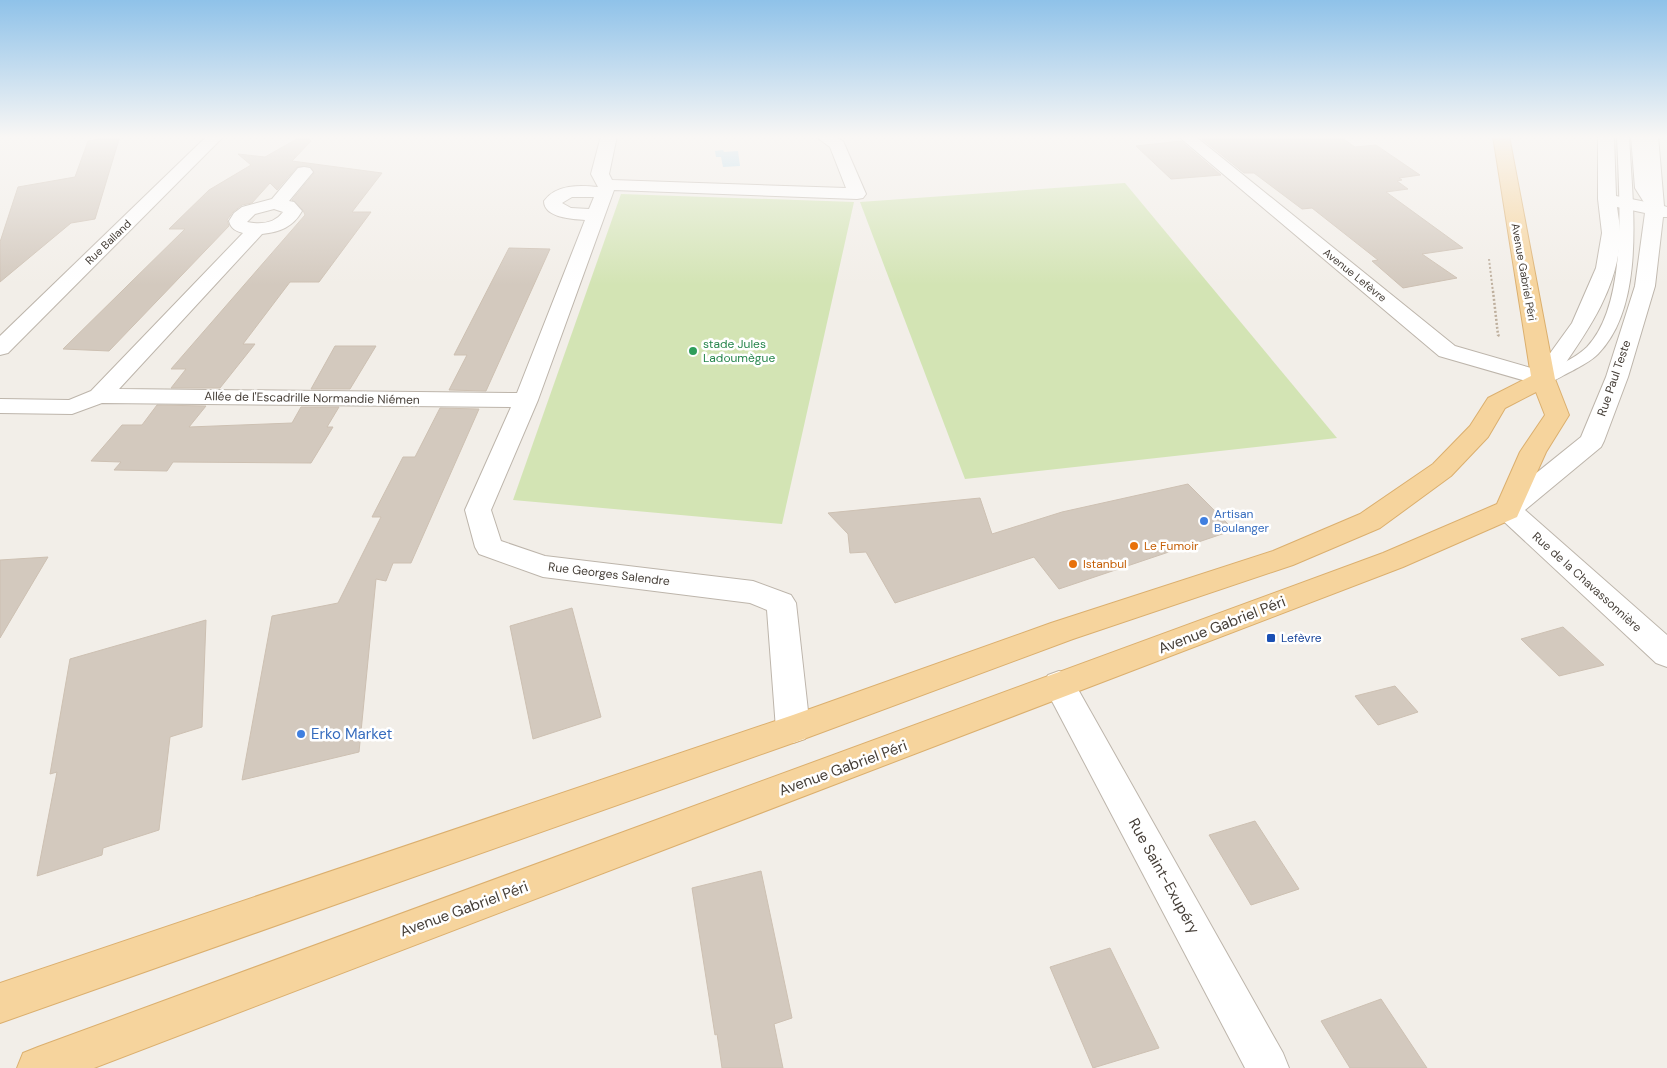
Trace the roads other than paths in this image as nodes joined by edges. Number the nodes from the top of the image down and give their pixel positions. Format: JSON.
{"nodes":[{"id":1,"x":165,"y":186,"type":"edge"},
{"id":2,"x":292,"y":186,"type":"edge"},
{"id":3,"x":602,"y":186,"type":"edge"},
{"id":4,"x":854,"y":186,"type":"edge"},
{"id":5,"x":1247,"y":186,"type":"edge"},
{"id":6,"x":1510,"y":186,"type":"edge"},
{"id":7,"x":1614,"y":186,"type":"edge"},
{"id":8,"x":1618,"y":186,"type":"edge"},
{"id":9,"x":1642,"y":186,"type":"edge"},
{"id":10,"x":1657,"y":186,"type":"edge"},
{"id":11,"x":603,"y":197,"type":"junction"},
{"id":12,"x":1616,"y":201,"type":"junction"},
{"id":13,"x":1661,"y":211,"type":"edge"},
{"id":14,"x":0,"y":348,"type":"edge"},
{"id":15,"x":1544,"y":379,"type":"junction"},
{"id":16,"x":99,"y":396,"type":"junction"},
{"id":17,"x":526,"y":400,"type":"junction"},
{"id":18,"x":0,"y":406,"type":"edge"},
{"id":19,"x":1508,"y":510,"type":"junction"},
{"id":20,"x":1667,"y":654,"type":"edge"},
{"id":21,"x":1059,"y":684,"type":"junction"},
{"id":22,"x":793,"y":729,"type":"junction"},
{"id":23,"x":10,"y":1003,"type":"edge"},
{"id":24,"x":38,"y":1068,"type":"edge"},
{"id":25,"x":1268,"y":1068,"type":"edge"}],
"edges":[{"from":1,"to":14,"type":"street","name":"Rue Balland"},
{"from":2,"to":16,"type":"street","name":"Allée de l'Escadrille Normandie Niémen"},
{"from":3,"to":11,"type":"street"},
{"from":4,"to":11,"type":"street"},
{"from":5,"to":15,"type":"street","name":"Avenue Lefèvre"},
{"from":6,"to":15,"type":"main road","name":"Avenue Gabriel Péri"},
{"from":7,"to":12,"type":"street","name":"Rue Paul Teste"},
{"from":8,"to":12,"type":"lane","name":"Rue Paul Teste"},
{"from":9,"to":13,"type":"lane"},
{"from":10,"to":13,"type":"street","name":"Rue Paul Teste"},
{"from":11,"to":17,"type":"street","name":"Rue Georges Salendre"},
{"from":12,"to":13,"type":"street"},
{"from":12,"to":15,"type":"street","name":"Rue Paul Teste"},
{"from":12,"to":15,"type":"lane","name":"Rue Paul Teste"},
{"from":13,"to":19,"type":"street","name":"Rue Paul Teste"},
{"from":15,"to":19,"type":"main road","name":"Avenue Gabriel Péri"},
{"from":15,"to":22,"type":"main road"},
{"from":16,"to":17,"type":"street","name":"Allée de l'Escadrille Normandie Niémen"},
{"from":16,"to":18,"type":"street","name":"Allée de l'Escadrille Normandie Niémen"},
{"from":17,"to":22,"type":"street","name":"Rue Georges Salendre"},
{"from":19,"to":20,"type":"street","name":"Rue de la Chavassonnière"},
{"from":19,"to":21,"type":"main road","name":"Avenue Gabriel Péri"},
{"from":21,"to":24,"type":"main road","name":"Avenue Gabriel Péri"},
{"from":21,"to":25,"type":"street","name":"Rue Saint-Exupéry"},
{"from":22,"to":23,"type":"main road"}]}
